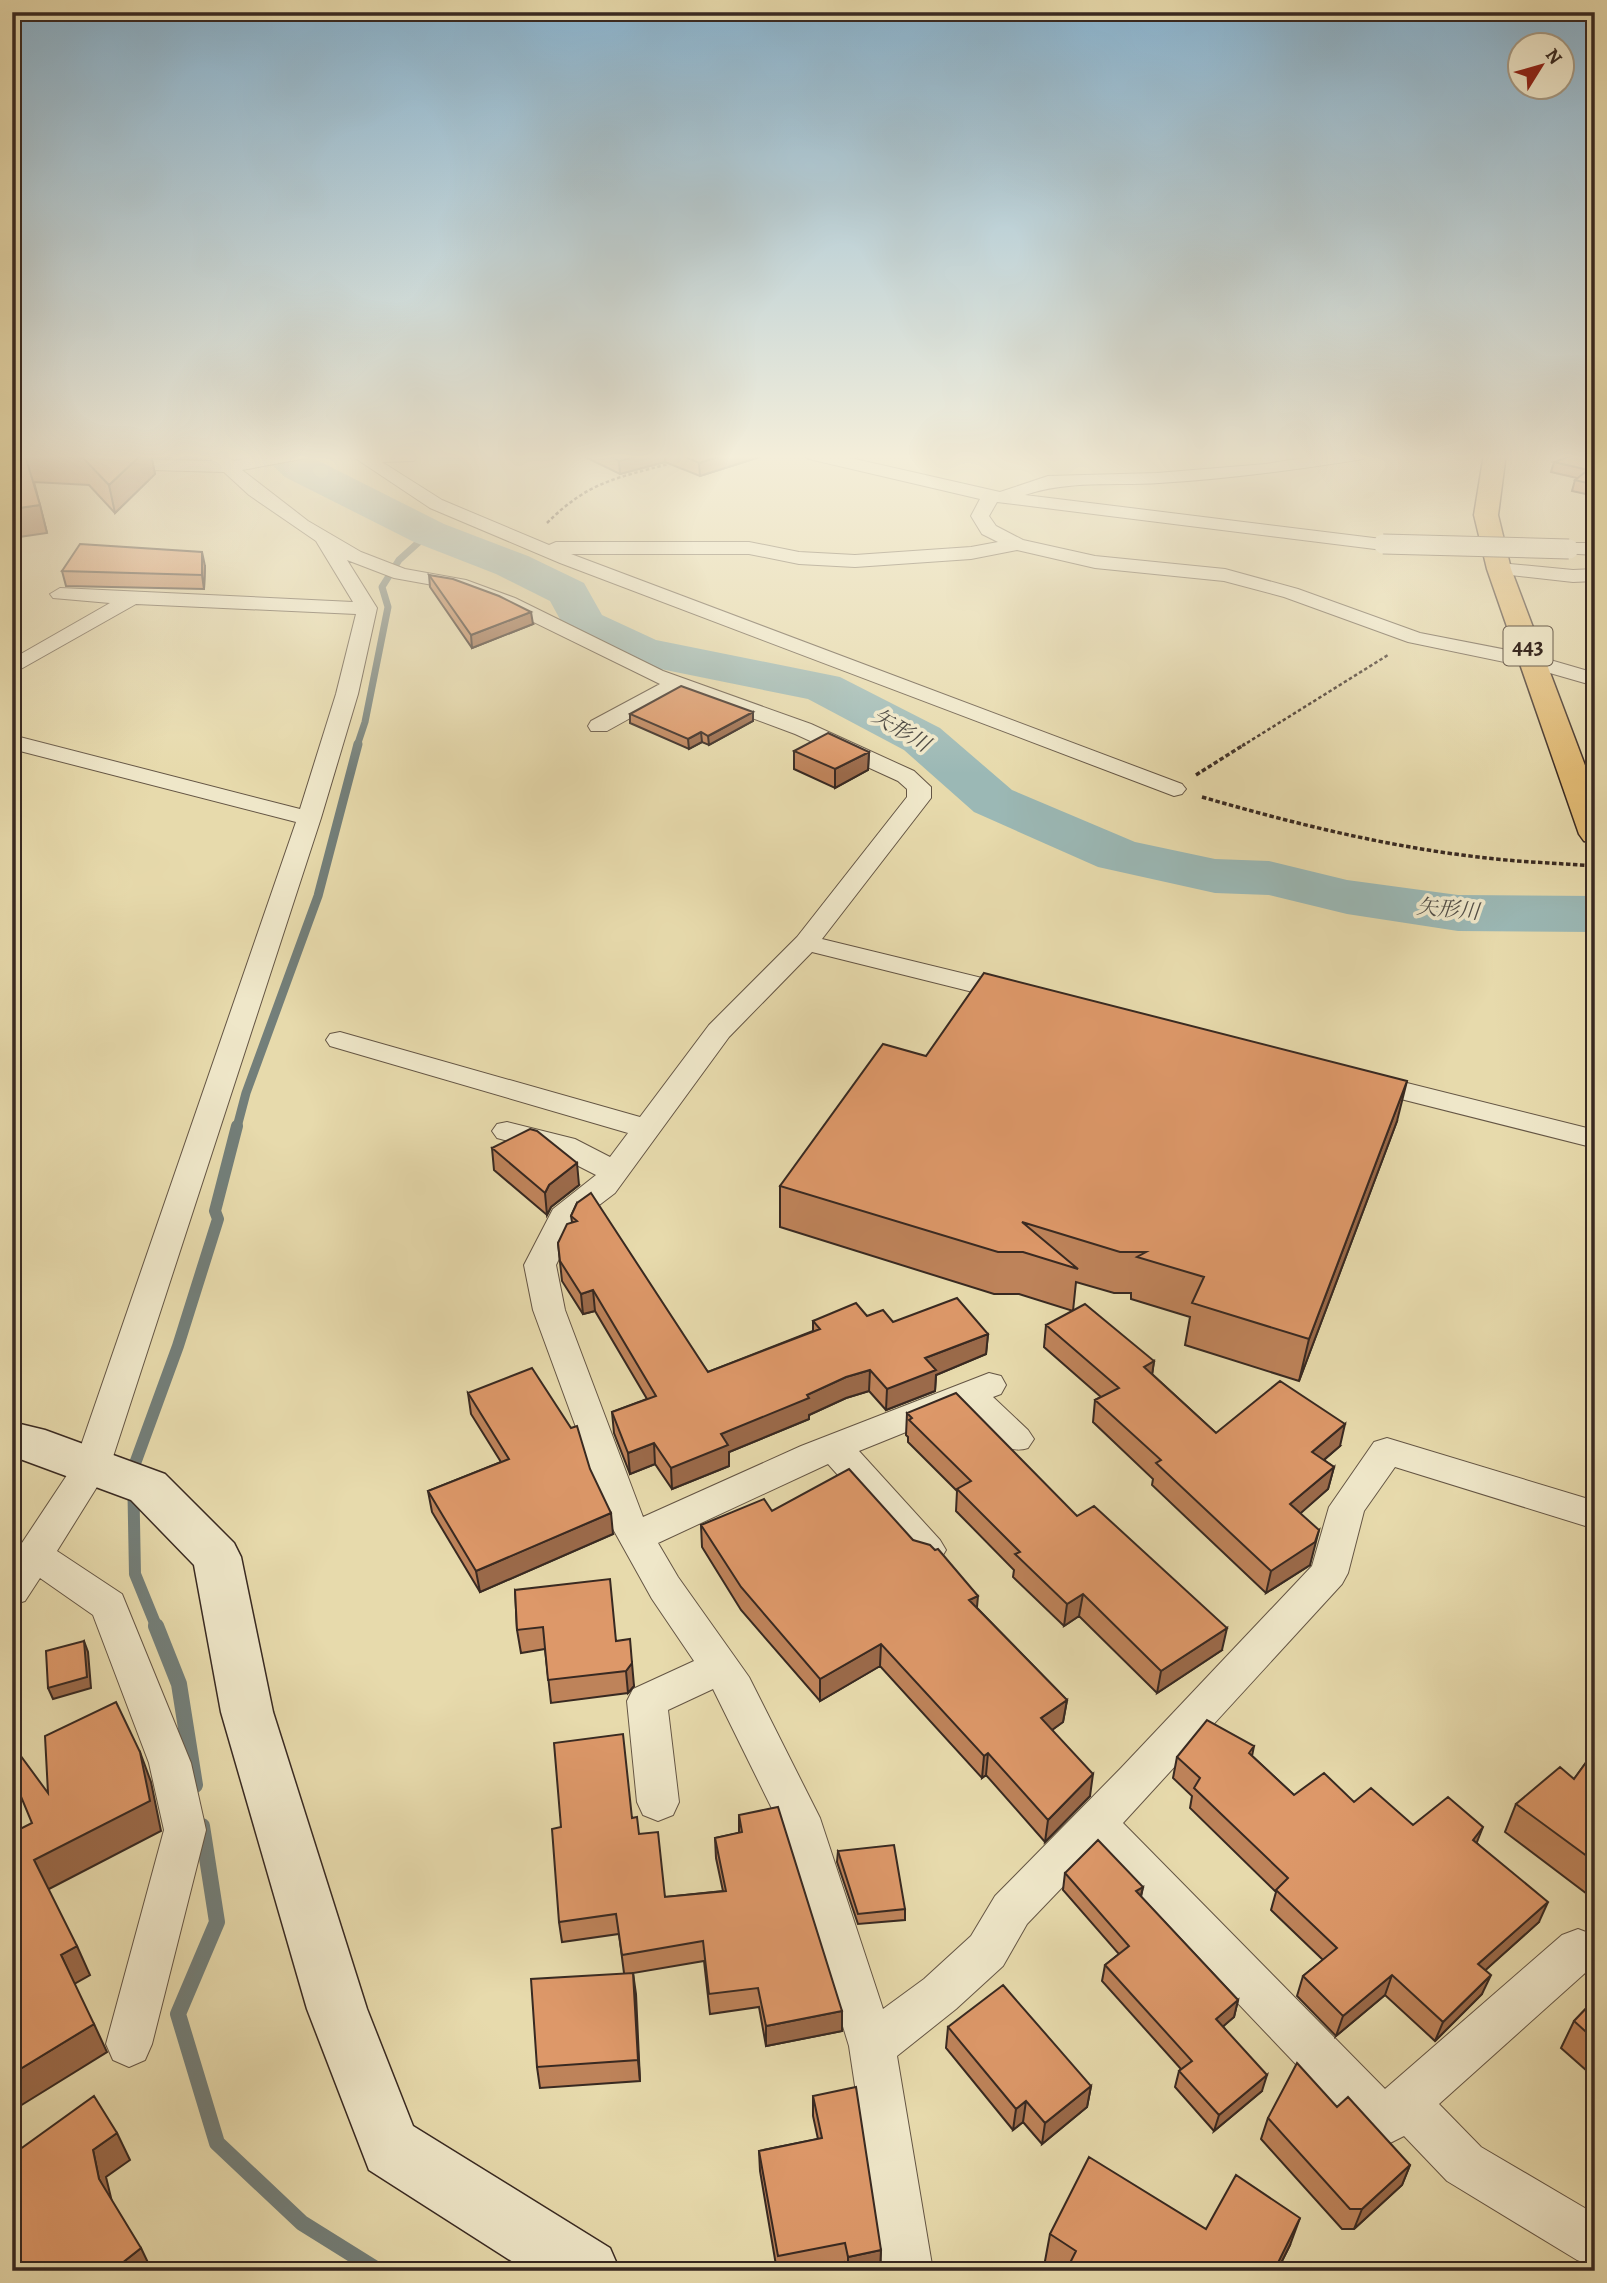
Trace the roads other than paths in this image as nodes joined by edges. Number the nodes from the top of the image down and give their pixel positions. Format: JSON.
{"nodes":[{"id":1,"x":338,"y":561,"type":"edge"},
{"id":2,"x":366,"y":561,"type":"edge"},
{"id":3,"x":576,"y":561,"type":"edge"},
{"id":4,"x":1089,"y":561,"type":"edge"},
{"id":5,"x":1498,"y":561,"type":"edge"},
{"id":6,"x":1500,"y":569,"type":"junction"},
{"id":7,"x":1595,"y":575,"type":"edge"},
{"id":8,"x":60,"y":594,"type":"dead end"},
{"id":9,"x":132,"y":598,"type":"junction"},
{"id":10,"x":367,"y":608,"type":"junction"},
{"id":11,"x":1533,"y":661,"type":"junction"},
{"id":12,"x":12,"y":668,"type":"edge"},
{"id":13,"x":1595,"y":680,"type":"edge"},
{"id":14,"x":678,"y":684,"type":"junction"},
{"id":15,"x":599,"y":726,"type":"dead end"},
{"id":16,"x":12,"y":742,"type":"edge"},
{"id":17,"x":1174,"y":789,"type":"road end"},
{"id":18,"x":309,"y":818,"type":"junction"},
{"id":19,"x":1595,"y":834,"type":"edge"},
{"id":20,"x":806,"y":943,"type":"junction"},
{"id":21,"x":1033,"y":999,"type":"edge"},
{"id":22,"x":340,"y":1040,"type":"dead end"},
{"id":23,"x":1341,"y":1076,"type":"edge"},
{"id":24,"x":647,"y":1129,"type":"junction"},
{"id":25,"x":507,"y":1131,"type":"dead end"},
{"id":26,"x":1595,"y":1139,"type":"edge"},
{"id":27,"x":615,"y":1172,"type":"junction"},
{"id":28,"x":12,"y":1439,"type":"edge"},
{"id":29,"x":1016,"y":1439,"type":"dead end"},
{"id":30,"x":834,"y":1447,"type":"junction"},
{"id":31,"x":92,"y":1466,"type":"junction"},
{"id":32,"x":1595,"y":1515,"type":"edge"},
{"id":33,"x":636,"y":1537,"type":"junction"},
{"id":34,"x":926,"y":1550,"type":"edge"},
{"id":35,"x":35,"y":1555,"type":"junction"},
{"id":36,"x":12,"y":1590,"type":"edge"},
{"id":37,"x":720,"y":1667,"type":"junction"},
{"id":38,"x":658,"y":1802,"type":"dead end"},
{"id":39,"x":1095,"y":1824,"type":"junction"},
{"id":40,"x":1578,"y":1950,"type":"dead end"},
{"id":41,"x":129,"y":2044,"type":"dead end"},
{"id":42,"x":872,"y":2046,"type":"junction"},
{"id":43,"x":1405,"y":2103,"type":"junction"},
{"id":44,"x":1595,"y":2242,"type":"edge"},
{"id":45,"x":587,"y":2271,"type":"edge"},
{"id":46,"x":908,"y":2271,"type":"edge"}],
"edges":[{"from":1,"to":10,"type":"street"},
{"from":2,"to":14,"type":"street"},
{"from":3,"to":17,"type":"street"},
{"from":4,"to":11,"type":"street"},
{"from":5,"to":6,"type":"highway","number":"443"},
{"from":6,"to":7,"type":"street"},
{"from":6,"to":11,"type":"highway","number":"443"},
{"from":8,"to":9,"type":"street"},
{"from":9,"to":10,"type":"street"},
{"from":9,"to":12,"type":"street"},
{"from":10,"to":18,"type":"street"},
{"from":11,"to":13,"type":"street"},
{"from":11,"to":19,"type":"highway","number":"443"},
{"from":14,"to":15,"type":"street"},
{"from":14,"to":20,"type":"street"},
{"from":16,"to":18,"type":"street"},
{"from":18,"to":31,"type":"street"},
{"from":20,"to":21,"type":"street"},
{"from":20,"to":24,"type":"street"},
{"from":22,"to":24,"type":"street"},
{"from":23,"to":26,"type":"street"},
{"from":24,"to":27,"type":"street"},
{"from":25,"to":27,"type":"street"},
{"from":27,"to":33,"type":"street"},
{"from":28,"to":31,"type":"street"},
{"from":29,"to":30,"type":"street"},
{"from":30,"to":33,"type":"street"},
{"from":30,"to":34,"type":"street"},
{"from":31,"to":35,"type":"street"},
{"from":31,"to":45,"type":"street"},
{"from":32,"to":39,"type":"street"},
{"from":33,"to":37,"type":"street"},
{"from":35,"to":36,"type":"street"},
{"from":35,"to":41,"type":"street"},
{"from":37,"to":38,"type":"street"},
{"from":37,"to":42,"type":"street"},
{"from":39,"to":42,"type":"street"},
{"from":39,"to":43,"type":"street"},
{"from":40,"to":43,"type":"street"},
{"from":42,"to":46,"type":"street"},
{"from":43,"to":44,"type":"street"}]}
